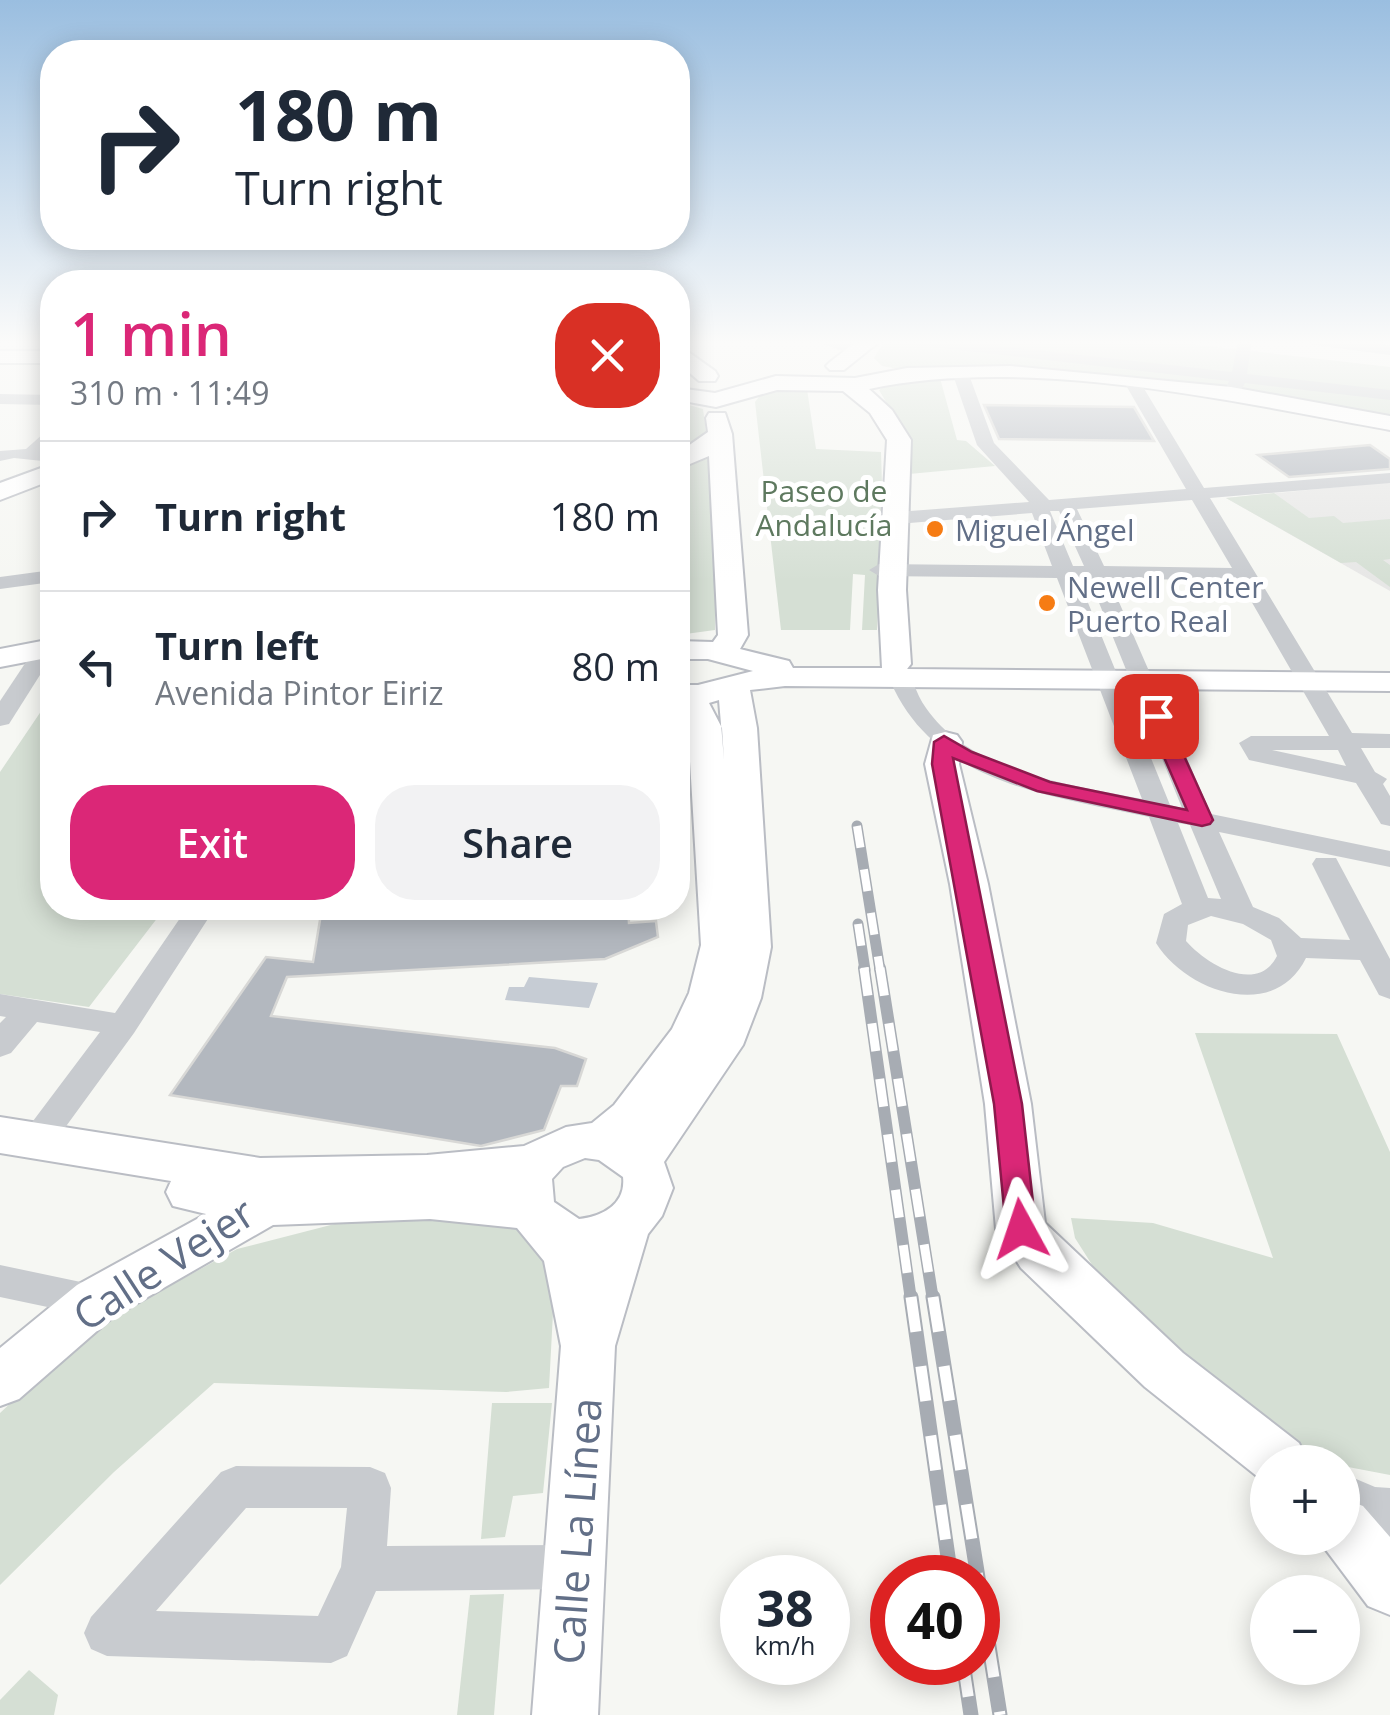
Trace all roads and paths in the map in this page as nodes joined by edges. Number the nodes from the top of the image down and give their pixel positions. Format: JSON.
{"nodes":[{"id":1,"x":716,"y":421,"type":"edge"},
{"id":2,"x":724,"y":421,"type":"edge"},
{"id":3,"x":889,"y":421,"type":"edge"},
{"id":4,"x":977,"y":421,"type":"edge"},
{"id":5,"x":1156,"y":421,"type":"edge"},
{"id":6,"x":2,"y":453,"type":"edge"},
{"id":7,"x":690,"y":456,"type":"edge"},
{"id":8,"x":40,"y":467,"type":"edge"},
{"id":9,"x":40,"y":472,"type":"edge"},
{"id":10,"x":1390,"y":478,"type":"edge"},
{"id":11,"x":0,"y":492,"type":"edge"},
{"id":12,"x":1202,"y":495,"type":"junction"},
{"id":13,"x":1050,"y":506,"type":"junction"},
{"id":14,"x":897,"y":518,"type":"junction"},
{"id":15,"x":886,"y":570,"type":"junction"},
{"id":16,"x":1066,"y":572,"type":"junction"},
{"id":17,"x":1097,"y":573,"type":"junction"},
{"id":18,"x":1248,"y":574,"type":"junction"},
{"id":19,"x":40,"y":578,"type":"edge"},
{"id":20,"x":0,"y":583,"type":"edge"},
{"id":21,"x":40,"y":651,"type":"edge"},
{"id":22,"x":690,"y":655,"type":"edge"},
{"id":23,"x":0,"y":658,"type":"edge"},
{"id":24,"x":40,"y":662,"type":"edge"},
{"id":25,"x":1390,"y":667,"type":"edge"},
{"id":26,"x":729,"y":670,"type":"junction"},
{"id":27,"x":897,"y":671,"type":"junction"},
{"id":28,"x":1121,"y":674,"type":"junction"},
{"id":29,"x":1305,"y":675,"type":"junction"},
{"id":30,"x":1390,"y":682,"type":"edge"},
{"id":31,"x":690,"y":692,"type":"edge"},
{"id":32,"x":690,"y":704,"type":"edge"},
{"id":33,"x":0,"y":719,"type":"edge"},
{"id":34,"x":1390,"y":741,"type":"edge"},
{"id":35,"x":944,"y":742,"type":"junction"},
{"id":36,"x":1345,"y":742,"type":"junction"},
{"id":37,"x":1378,"y":780,"type":"edge"},
{"id":38,"x":1163,"y":812,"type":"junction"},
{"id":39,"x":1390,"y":818,"type":"edge"},
{"id":40,"x":1202,"y":820,"type":"junction"},
{"id":41,"x":1390,"y":859,"type":"edge"},
{"id":42,"x":1326,"y":864,"type":"dead end"},
{"id":43,"x":1198,"y":908,"type":"junction"},
{"id":44,"x":1240,"y":910,"type":"junction"},
{"id":45,"x":193,"y":920,"type":"edge"},
{"id":46,"x":1290,"y":948,"type":"junction"},
{"id":47,"x":1370,"y":950,"type":"junction"},
{"id":48,"x":1390,"y":988,"type":"edge"},
{"id":49,"x":15,"y":1007,"type":"edge"},
{"id":50,"x":123,"y":1025,"type":"junction"},
{"id":51,"x":0,"y":1045,"type":"edge"},
{"id":52,"x":12,"y":1145,"type":"edge"},
{"id":53,"x":621,"y":1151,"type":"junction"},
{"id":54,"x":263,"y":1191,"type":"junction"},
{"id":55,"x":538,"y":1202,"type":"junction"},
{"id":56,"x":627,"y":1224,"type":"junction"},
{"id":57,"x":0,"y":1281,"type":"edge"},
{"id":58,"x":95,"y":1301,"type":"junction"},
{"id":59,"x":588,"y":1346,"type":"junction"},
{"id":60,"x":0,"y":1381,"type":"edge"},
{"id":61,"x":1258,"y":1445,"type":"edge"},
{"id":62,"x":572,"y":1567,"type":"junction"},
{"id":63,"x":363,"y":1569,"type":"junction"},
{"id":64,"x":565,"y":1715,"type":"edge"}],
"edges":[{"from":1,"to":7,"type":"street"},
{"from":2,"to":26,"type":"street"},
{"from":3,"to":14,"type":"street"},
{"from":4,"to":13,"type":"street"},
{"from":5,"to":12,"type":"street"},
{"from":6,"to":8,"type":"street"},
{"from":9,"to":11,"type":"street"},
{"from":10,"to":12,"type":"street"},
{"from":12,"to":13,"type":"street"},
{"from":12,"to":18,"type":"street"},
{"from":13,"to":14,"type":"street"},
{"from":13,"to":16,"type":"street"},
{"from":13,"to":17,"type":"street"},
{"from":14,"to":15,"type":"street"},
{"from":15,"to":16,"type":"street"},
{"from":15,"to":27,"type":"street"},
{"from":16,"to":17,"type":"street"},
{"from":16,"to":28,"type":"street"},
{"from":17,"to":18,"type":"street"},
{"from":17,"to":28,"type":"street"},
{"from":18,"to":29,"type":"street"},
{"from":19,"to":20,"type":"street"},
{"from":21,"to":23,"type":"street"},
{"from":22,"to":26,"type":"street"},
{"from":24,"to":33,"type":"street"},
{"from":25,"to":29,"type":"street"},
{"from":26,"to":27,"type":"street"},
{"from":26,"to":31,"type":"street"},
{"from":26,"to":53,"type":"street"},
{"from":27,"to":28,"type":"street"},
{"from":27,"to":35,"type":"street"},
{"from":28,"to":29,"type":"street"},
{"from":28,"to":38,"type":"street"},
{"from":28,"to":40,"type":"street"},
{"from":29,"to":30,"type":"street"},
{"from":29,"to":36,"type":"street"},
{"from":32,"to":53,"type":"street"},
{"from":34,"to":36,"type":"street"},
{"from":35,"to":38,"type":"street"},
{"from":35,"to":61,"type":"street"},
{"from":36,"to":37,"type":"street"},
{"from":36,"to":37,"type":"street"},
{"from":37,"to":39,"type":"street"},
{"from":38,"to":40,"type":"street"},
{"from":38,"to":43,"type":"street"},
{"from":40,"to":41,"type":"street"},
{"from":40,"to":44,"type":"street"},
{"from":42,"to":47,"type":"street"},
{"from":43,"to":44,"type":"street"},
{"from":43,"to":46,"type":"street"},
{"from":44,"to":46,"type":"street"},
{"from":45,"to":50,"type":"street"},
{"from":46,"to":47,"type":"street"},
{"from":47,"to":48,"type":"street"},
{"from":49,"to":50,"type":"street"},
{"from":49,"to":51,"type":"street"},
{"from":50,"to":52,"type":"street"},
{"from":52,"to":54,"type":"street"},
{"from":53,"to":55,"type":"street"},
{"from":53,"to":56,"type":"street"},
{"from":54,"to":55,"type":"street"},
{"from":54,"to":55,"type":"street","name":"Calle Vejer"},
{"from":54,"to":58,"type":"street","name":"Calle Vejer"},
{"from":55,"to":56,"type":"street"},
{"from":55,"to":59,"type":"street","name":"Calle La Línea"},
{"from":56,"to":59,"type":"street","name":"Calle La Línea"},
{"from":57,"to":58,"type":"street"},
{"from":58,"to":60,"type":"street","name":"Calle Vejer"},
{"from":59,"to":62,"type":"street","name":"Calle La Línea"},
{"from":62,"to":63,"type":"street"},
{"from":62,"to":64,"type":"street","name":"Calle La Línea"},
{"from":63,"to":63,"type":"street"}]}
